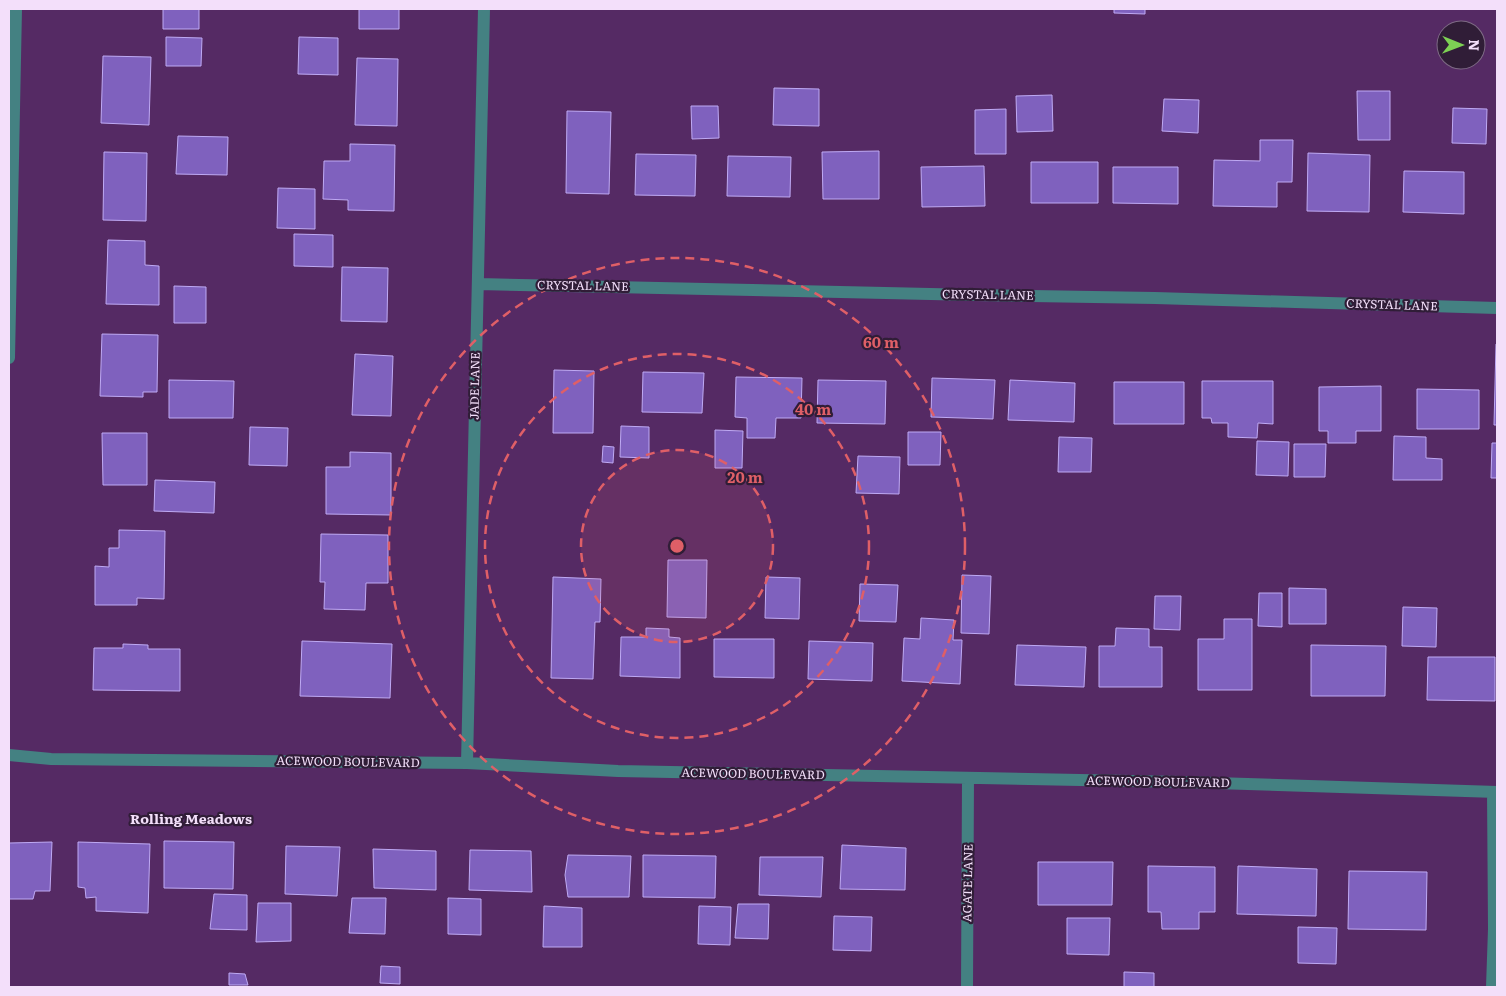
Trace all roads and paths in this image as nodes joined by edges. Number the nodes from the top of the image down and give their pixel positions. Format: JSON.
{"nodes":[{"id":1,"x":16,"y":9,"type":"edge"},
{"id":2,"x":484,"y":9,"type":"edge"},
{"id":3,"x":478,"y":284,"type":"junction"},
{"id":4,"x":1497,"y":308,"type":"edge"},
{"id":5,"x":9,"y":358,"type":"edge"},
{"id":6,"x":9,"y":756,"type":"edge"},
{"id":7,"x":467,"y":763,"type":"junction"},
{"id":8,"x":968,"y":779,"type":"junction"},
{"id":9,"x":1495,"y":792,"type":"edge"},
{"id":10,"x":967,"y":987,"type":"edge"},
{"id":11,"x":1492,"y":987,"type":"edge"}],
"edges":[{"from":1,"to":5,"type":"street"},
{"from":2,"to":3,"type":"street","name":"JADE LANE"},
{"from":3,"to":4,"type":"street","name":"CRYSTAL LANE"},
{"from":3,"to":7,"type":"street","name":"JADE LANE"},
{"from":6,"to":7,"type":"street","name":"ACEWOOD BOULEVARD"},
{"from":7,"to":8,"type":"street","name":"ACEWOOD BOULEVARD"},
{"from":8,"to":9,"type":"street","name":"ACEWOOD BOULEVARD"},
{"from":8,"to":10,"type":"street","name":"AGATE LANE"},
{"from":9,"to":11,"type":"street"}]}
